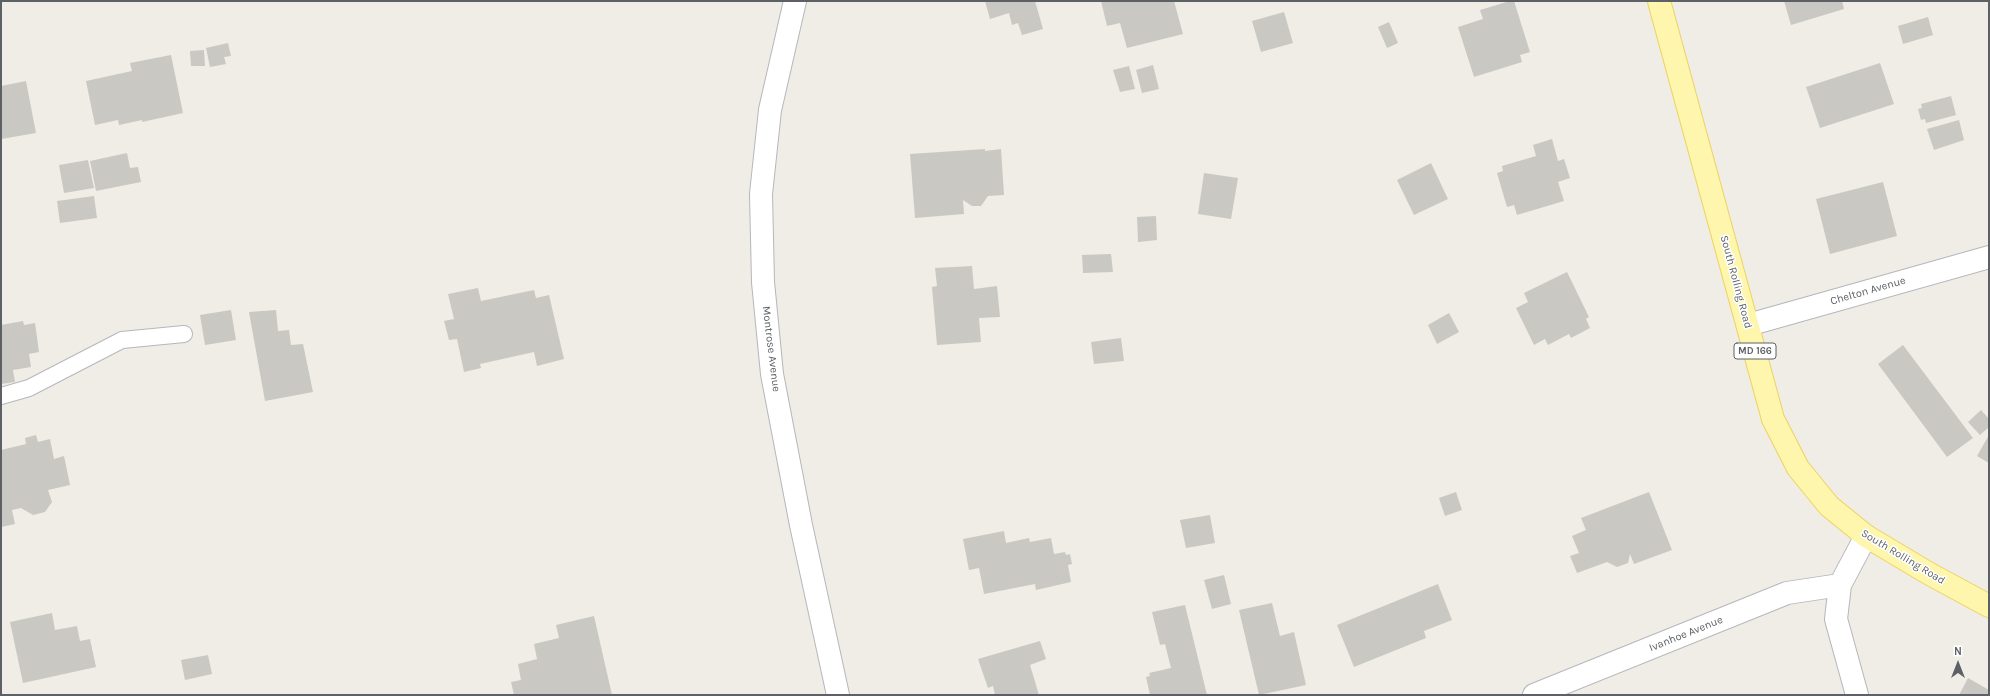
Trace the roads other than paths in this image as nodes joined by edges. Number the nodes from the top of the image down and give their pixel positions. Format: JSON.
{"nodes":[{"id":1,"x":795,"y":1,"type":"edge"},
{"id":2,"x":1659,"y":1,"type":"edge"},
{"id":3,"x":1989,"y":257,"type":"edge"},
{"id":4,"x":1748,"y":325,"type":"junction"},
{"id":5,"x":184,"y":334,"type":"dead end"},
{"id":6,"x":1,"y":396,"type":"edge"},
{"id":7,"x":1866,"y":536,"type":"junction"},
{"id":8,"x":1840,"y":585,"type":"junction"},
{"id":9,"x":1989,"y":606,"type":"edge"},
{"id":10,"x":838,"y":695,"type":"edge"},
{"id":11,"x":1534,"y":695,"type":"edge"},
{"id":12,"x":1857,"y":695,"type":"edge"}],
"edges":[{"from":1,"to":10,"type":"street","name":"Montrose Avenue"},
{"from":2,"to":4,"type":"main road","name":"South Rolling Road","number":"MD 166"},
{"from":3,"to":4,"type":"street","name":"Chelton Avenue"},
{"from":4,"to":7,"type":"main road","name":"South Rolling Road","number":"MD 166"},
{"from":5,"to":6,"type":"lane"},
{"from":7,"to":8,"type":"street"},
{"from":7,"to":9,"type":"main road","name":"South Rolling Road","number":"MD 166"},
{"from":8,"to":11,"type":"street","name":"Ivanhoe Avenue"},
{"from":8,"to":12,"type":"street"}]}
